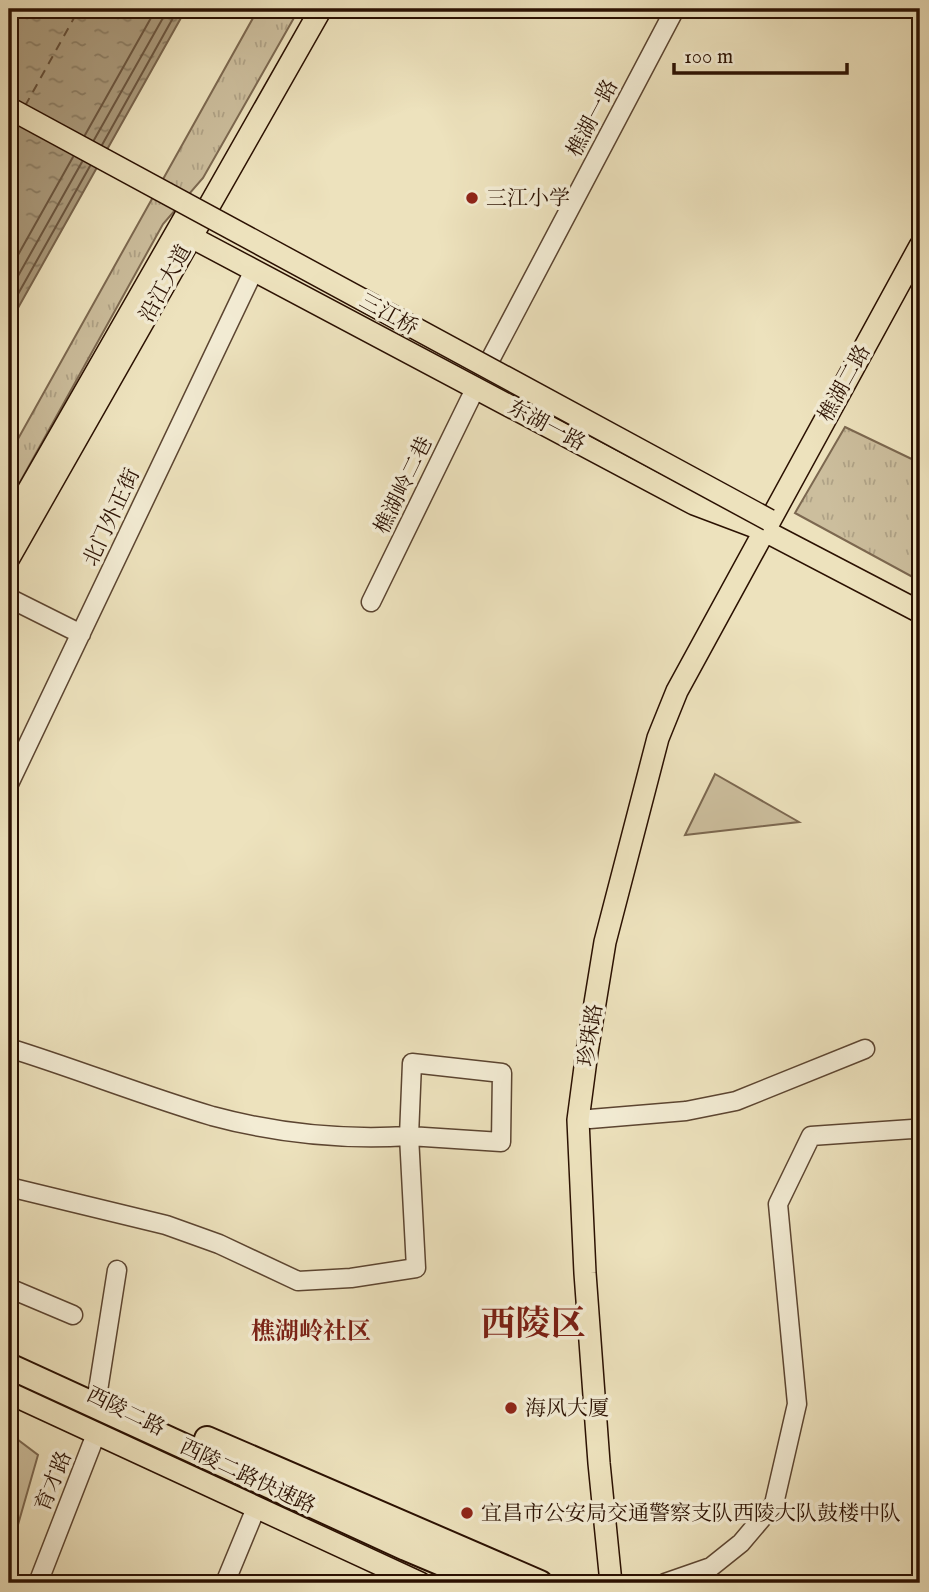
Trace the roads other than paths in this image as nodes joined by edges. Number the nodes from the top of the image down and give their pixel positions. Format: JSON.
{"nodes":[{"id":1,"x":304,"y":9,"type":"edge"},
{"id":2,"x":321,"y":9,"type":"edge"},
{"id":3,"x":675,"y":9,"type":"edge"},
{"id":4,"x":9,"y":108,"type":"edge"},
{"id":5,"x":9,"y":122,"type":"edge"},
{"id":6,"x":202,"y":204,"type":"junction"},
{"id":7,"x":185,"y":233,"type":"junction"},
{"id":8,"x":920,"y":246,"type":"edge"},
{"id":9,"x":920,"y":266,"type":"edge"},
{"id":10,"x":254,"y":270,"type":"junction"},
{"id":11,"x":490,"y":360,"type":"junction"},
{"id":12,"x":475,"y":387,"type":"junction"},
{"id":13,"x":9,"y":524,"type":"edge"},
{"id":14,"x":770,"y":527,"type":"junction"},
{"id":15,"x":9,"y":558,"type":"edge"},
{"id":16,"x":9,"y":598,"type":"edge"},
{"id":17,"x":920,"y":599,"type":"edge"},
{"id":18,"x":371,"y":602,"type":"dead end"},
{"id":19,"x":920,"y":612,"type":"edge"},
{"id":20,"x":81,"y":634,"type":"junction"},
{"id":21,"x":9,"y":784,"type":"edge"},
{"id":22,"x":9,"y":1048,"type":"edge"},
{"id":23,"x":865,"y":1049,"type":"dead end"},
{"id":24,"x":590,"y":1119,"type":"junction"},
{"id":25,"x":920,"y":1131,"type":"edge"},
{"id":26,"x":409,"y":1136,"type":"junction"},
{"id":27,"x":9,"y":1187,"type":"edge"},
{"id":28,"x":117,"y":1270,"type":"dead end"},
{"id":29,"x":9,"y":1288,"type":"edge"},
{"id":30,"x":73,"y":1315,"type":"dead end"},
{"id":31,"x":9,"y":1357,"type":"edge"},
{"id":32,"x":9,"y":1366,"type":"edge"},
{"id":33,"x":65,"y":1381,"type":"joint"},
{"id":34,"x":9,"y":1382,"type":"edge"},
{"id":35,"x":9,"y":1393,"type":"edge"},
{"id":36,"x":97,"y":1395,"type":"junction"},
{"id":37,"x":96,"y":1434,"type":"junction"},
{"id":38,"x":256,"y":1507,"type":"junction"},
{"id":39,"x":38,"y":1583,"type":"edge"},
{"id":40,"x":225,"y":1583,"type":"edge"},
{"id":41,"x":421,"y":1583,"type":"edge"},
{"id":42,"x":467,"y":1583,"type":"edge"},
{"id":43,"x":489,"y":1583,"type":"edge"},
{"id":44,"x":512,"y":1583,"type":"edge"},
{"id":45,"x":540,"y":1583,"type":"edge"},
{"id":46,"x":611,"y":1583,"type":"edge"},
{"id":47,"x":626,"y":1583,"type":"edge"},
{"id":48,"x":665,"y":1583,"type":"edge"}],
"edges":[{"from":1,"to":6,"type":"main road","name":"沿江大道"},
{"from":2,"to":6,"type":"main road","name":"沿江大道"},
{"from":3,"to":11,"type":"street","name":"樵湖一路"},
{"from":4,"to":14,"type":"main road","name":"三江桥","bridge":true},
{"from":5,"to":14,"type":"main road","name":"三江桥"},
{"from":6,"to":7,"type":"main road","name":"沿江大道"},
{"from":6,"to":11,"type":"main road"},
{"from":7,"to":10,"type":"main road","name":"东湖一路"},
{"from":7,"to":13,"type":"main road","name":"沿江大道"},
{"from":7,"to":15,"type":"main road","name":"沿江大道"},
{"from":8,"to":14,"type":"main road","name":"樵湖二路"},
{"from":9,"to":14,"type":"main road","name":"樵湖二路"},
{"from":10,"to":12,"type":"main road","name":"东湖一路"},
{"from":10,"to":20,"type":"street","name":"北门外正街"},
{"from":11,"to":14,"type":"main road"},
{"from":12,"to":14,"type":"main road","name":"东湖一路"},
{"from":12,"to":18,"type":"street","name":"樵湖岭二巷"},
{"from":14,"to":17,"type":"main road"},
{"from":14,"to":19,"type":"main road","name":"东湖一路"},
{"from":14,"to":24,"type":"main road","name":"珍珠路"},
{"from":14,"to":46,"type":"main road","name":"珍珠路"},
{"from":16,"to":20,"type":"street"},
{"from":20,"to":21,"type":"street","name":"北门外正街"},
{"from":22,"to":26,"type":"street"},
{"from":23,"to":24,"type":"street"},
{"from":24,"to":47,"type":"main road","name":"珍珠路"},
{"from":25,"to":48,"type":"street"},
{"from":26,"to":26,"type":"street"},
{"from":26,"to":27,"type":"street"},
{"from":28,"to":36,"type":"street"},
{"from":29,"to":30,"type":"street"},
{"from":31,"to":33,"type":"main road","name":"西陵二路"},
{"from":32,"to":43,"type":"highway","name":"西陵二路快速路"},
{"from":33,"to":36,"type":"highway"},
{"from":34,"to":42,"type":"highway","name":"西陵二路快速路"},
{"from":35,"to":37,"type":"main road","name":"西陵二路"},
{"from":36,"to":44,"type":"main road","name":"西陵二路"},
{"from":36,"to":45,"type":"highway"},
{"from":37,"to":38,"type":"main road","name":"西陵二路"},
{"from":37,"to":39,"type":"street","name":"育才路"},
{"from":38,"to":40,"type":"street"},
{"from":38,"to":41,"type":"main road","name":"西陵二路"}]}
